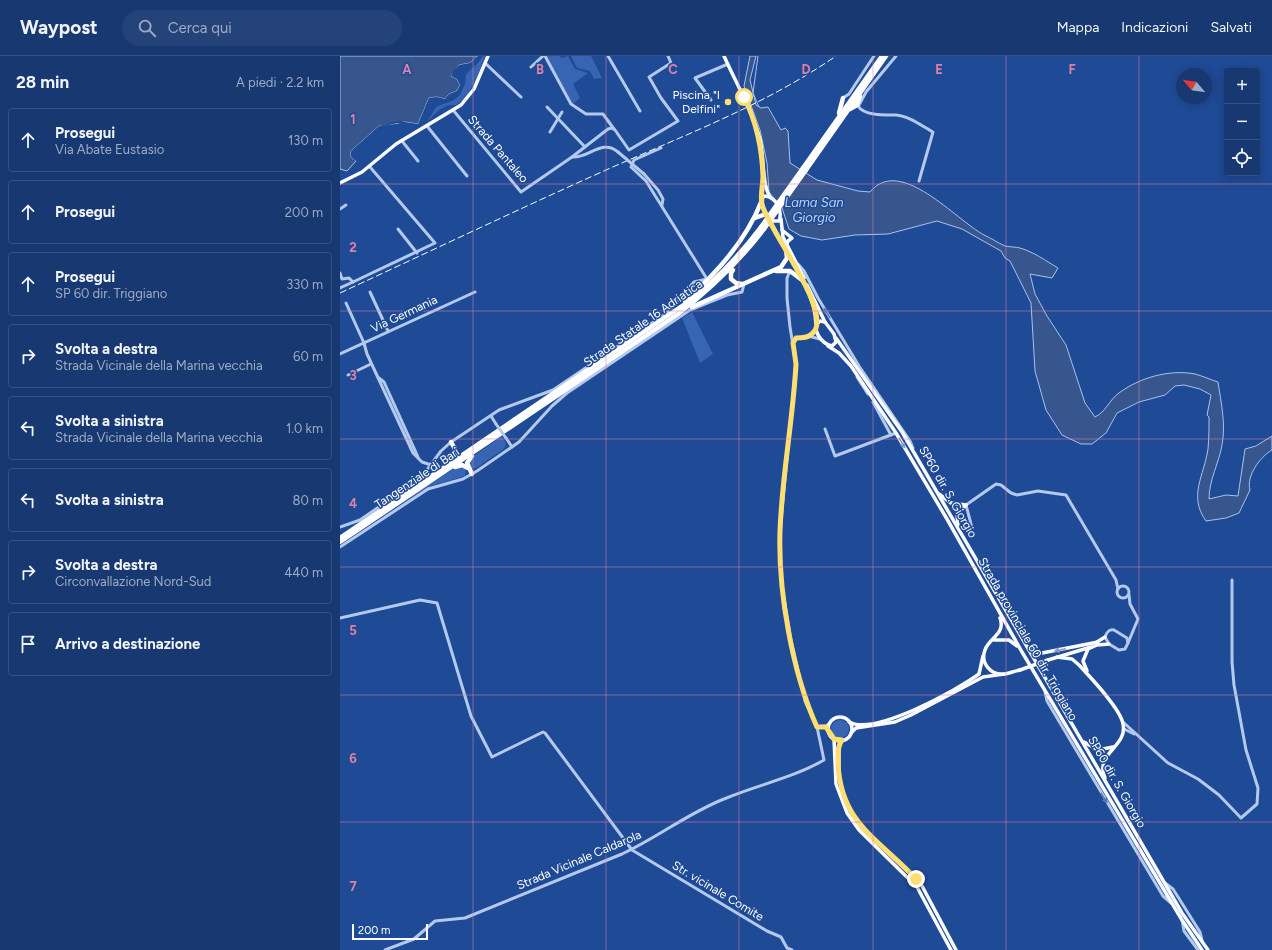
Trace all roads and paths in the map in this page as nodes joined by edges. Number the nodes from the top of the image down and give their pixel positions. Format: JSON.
{"nodes":[{"id":1,"x":488,"y":56,"type":"edge"},
{"id":2,"x":544,"y":56,"type":"edge"},
{"id":3,"x":608,"y":56,"type":"edge"},
{"id":4,"x":668,"y":56,"type":"edge"},
{"id":5,"x":724,"y":56,"type":"edge"},
{"id":6,"x":874,"y":56,"type":"edge"},
{"id":7,"x":882,"y":56,"type":"edge"},
{"id":8,"x":886,"y":56,"type":"edge"},
{"id":9,"x":896,"y":56,"type":"edge"},
{"id":10,"x":485,"y":63,"type":"junction"},
{"id":11,"x":728,"y":64,"type":"junction"},
{"id":12,"x":531,"y":67,"type":"dead end"},
{"id":13,"x":862,"y":88,"type":"junction"},
{"id":14,"x":521,"y":97,"type":"dead end"},
{"id":15,"x":843,"y":98,"type":"junction"},
{"id":16,"x":711,"y":100,"type":"dead end"},
{"id":17,"x":858,"y":106,"type":"junction"},
{"id":18,"x":547,"y":107,"type":"dead end"},
{"id":19,"x":453,"y":110,"type":"junction"},
{"id":20,"x":848,"y":110,"type":"junction"},
{"id":21,"x":640,"y":111,"type":"dead end"},
{"id":22,"x":562,"y":112,"type":"dead end"},
{"id":23,"x":558,"y":119,"type":"junction"},
{"id":24,"x":427,"y":126,"type":"junction"},
{"id":25,"x":615,"y":130,"type":"junction"},
{"id":26,"x":550,"y":132,"type":"dead end"},
{"id":27,"x":828,"y":132,"type":"junction"},
{"id":28,"x":402,"y":141,"type":"junction"},
{"id":29,"x":761,"y":145,"type":"junction"},
{"id":30,"x":585,"y":147,"type":"junction"},
{"id":31,"x":661,"y":148,"type":"dead end"},
{"id":32,"x":572,"y":157,"type":"junction"},
{"id":33,"x":418,"y":161,"type":"dead end"},
{"id":34,"x":370,"y":167,"type":"junction"},
{"id":35,"x":805,"y":169,"type":"junction"},
{"id":36,"x":467,"y":176,"type":"dead end"},
{"id":37,"x":919,"y":181,"type":"dead end"},
{"id":38,"x":340,"y":183,"type":"edge"},
{"id":39,"x":770,"y":197,"type":"junction"},
{"id":40,"x":762,"y":199,"type":"junction"},
{"id":41,"x":346,"y":205,"type":"dead end"},
{"id":42,"x":662,"y":205,"type":"junction"},
{"id":43,"x":340,"y":209,"type":"edge"},
{"id":44,"x":766,"y":214,"type":"junction"},
{"id":45,"x":755,"y":218,"type":"junction"},
{"id":46,"x":769,"y":218,"type":"junction"},
{"id":47,"x":781,"y":219,"type":"junction"},
{"id":48,"x":763,"y":228,"type":"junction"},
{"id":49,"x":398,"y":229,"type":"dead end"},
{"id":50,"x":782,"y":230,"type":"junction"},
{"id":51,"x":787,"y":247,"type":"junction"},
{"id":52,"x":417,"y":253,"type":"junction"},
{"id":53,"x":726,"y":257,"type":"junction"},
{"id":54,"x":740,"y":260,"type":"junction"},
{"id":55,"x":728,"y":264,"type":"junction"},
{"id":56,"x":798,"y":264,"type":"junction"},
{"id":57,"x":719,"y":266,"type":"junction"},
{"id":58,"x":790,"y":271,"type":"junction"},
{"id":59,"x":772,"y":272,"type":"junction"},
{"id":60,"x":340,"y":273,"type":"edge"},
{"id":61,"x":707,"y":280,"type":"junction"},
{"id":62,"x":802,"y":280,"type":"junction"},
{"id":63,"x":353,"y":282,"type":"junction"},
{"id":64,"x":744,"y":283,"type":"junction"},
{"id":65,"x":340,"y":288,"type":"edge"},
{"id":66,"x":370,"y":292,"type":"dead end"},
{"id":67,"x":475,"y":292,"type":"dead end"},
{"id":68,"x":346,"y":303,"type":"dead end"},
{"id":69,"x":676,"y":313,"type":"junction"},
{"id":70,"x":825,"y":322,"type":"junction"},
{"id":71,"x":816,"y":327,"type":"junction"},
{"id":72,"x":834,"y":330,"type":"junction"},
{"id":73,"x":388,"y":331,"type":"junction"},
{"id":74,"x":791,"y":335,"type":"junction"},
{"id":75,"x":808,"y":336,"type":"junction"},
{"id":76,"x":796,"y":338,"type":"junction"},
{"id":77,"x":836,"y":338,"type":"junction"},
{"id":78,"x":820,"y":339,"type":"junction"},
{"id":79,"x":364,"y":343,"type":"junction"},
{"id":80,"x":793,"y":343,"type":"junction"},
{"id":81,"x":828,"y":346,"type":"junction"},
{"id":82,"x":340,"y":354,"type":"edge"},
{"id":83,"x":371,"y":364,"type":"junction"},
{"id":84,"x":856,"y":374,"type":"junction"},
{"id":85,"x":348,"y":375,"type":"dead end"},
{"id":86,"x":491,"y":416,"type":"junction"},
{"id":87,"x":825,"y":429,"type":"dead end"},
{"id":88,"x":503,"y":430,"type":"joint"},
{"id":89,"x":896,"y":433,"type":"junction"},
{"id":90,"x":495,"y":435,"type":"junction"},
{"id":91,"x":891,"y":435,"type":"junction"},
{"id":92,"x":451,"y":442,"type":"junction"},
{"id":93,"x":512,"y":447,"type":"junction"},
{"id":94,"x":455,"y":448,"type":"junction"},
{"id":95,"x":913,"y":452,"type":"junction"},
{"id":96,"x":431,"y":465,"type":"junction"},
{"id":97,"x":468,"y":468,"type":"junction"},
{"id":98,"x":472,"y":474,"type":"junction"},
{"id":99,"x":431,"y":478,"type":"junction"},
{"id":100,"x":929,"y":479,"type":"junction"},
{"id":101,"x":966,"y":505,"type":"junction"},
{"id":102,"x":340,"y":527,"type":"edge"},
{"id":103,"x":972,"y":528,"type":"dead end"},
{"id":104,"x":340,"y":538,"type":"edge"},
{"id":105,"x":340,"y":542,"type":"edge"},
{"id":106,"x":340,"y":547,"type":"edge"},
{"id":107,"x":968,"y":548,"type":"junction"},
{"id":108,"x":1232,"y":580,"type":"dead end"},
{"id":109,"x":1117,"y":581,"type":"junction"},
{"id":110,"x":1125,"y":587,"type":"junction"},
{"id":111,"x":986,"y":590,"type":"junction"},
{"id":112,"x":1118,"y":590,"type":"junction"},
{"id":113,"x":1129,"y":595,"type":"junction"},
{"id":114,"x":1124,"y":598,"type":"junction"},
{"id":115,"x":1130,"y":604,"type":"junction"},
{"id":116,"x":340,"y":618,"type":"edge"},
{"id":117,"x":1134,"y":630,"type":"junction"},
{"id":118,"x":1124,"y":635,"type":"junction"},
{"id":119,"x":1105,"y":637,"type":"junction"},
{"id":120,"x":1022,"y":639,"type":"junction"},
{"id":121,"x":994,"y":640,"type":"junction"},
{"id":122,"x":1098,"y":642,"type":"junction"},
{"id":123,"x":1128,"y":643,"type":"junction"},
{"id":124,"x":1110,"y":644,"type":"junction"},
{"id":125,"x":1092,"y":647,"type":"junction"},
{"id":126,"x":1083,"y":649,"type":"junction"},
{"id":127,"x":1022,"y":652,"type":"junction"},
{"id":128,"x":983,"y":656,"type":"junction"},
{"id":129,"x":1056,"y":657,"type":"junction"},
{"id":130,"x":1004,"y":674,"type":"junction"},
{"id":131,"x":1091,"y":679,"type":"junction"},
{"id":132,"x":849,"y":722,"type":"junction"},
{"id":133,"x":1123,"y":722,"type":"junction"},
{"id":134,"x":829,"y":724,"type":"junction"},
{"id":135,"x":824,"y":726,"type":"junction"},
{"id":136,"x":817,"y":727,"type":"junction"},
{"id":137,"x":1124,"y":729,"type":"junction"},
{"id":138,"x":828,"y":730,"type":"junction"},
{"id":139,"x":1130,"y":731,"type":"junction"},
{"id":140,"x":850,"y":734,"type":"junction"},
{"id":141,"x":1123,"y":736,"type":"junction"},
{"id":142,"x":1080,"y":738,"type":"junction"},
{"id":143,"x":834,"y":739,"type":"junction"},
{"id":144,"x":842,"y":740,"type":"junction"},
{"id":145,"x":1114,"y":747,"type":"junction"},
{"id":146,"x":1108,"y":786,"type":"junction"},
{"id":147,"x":632,"y":850,"type":"junction"},
{"id":148,"x":1182,"y":920,"type":"junction"},
{"id":149,"x":385,"y":950,"type":"edge"},
{"id":150,"x":792,"y":950,"type":"edge"},
{"id":151,"x":951,"y":950,"type":"edge"},
{"id":152,"x":956,"y":950,"type":"edge"},
{"id":153,"x":1198,"y":950,"type":"edge"},
{"id":154,"x":1202,"y":950,"type":"edge"},
{"id":155,"x":1208,"y":950,"type":"edge"}],
"edges":[{"from":1,"to":10,"type":"main road"},
{"from":2,"to":12,"type":"street"},
{"from":2,"to":25,"type":"street"},
{"from":3,"to":21,"type":"street"},
{"from":4,"to":25,"type":"street"},
{"from":5,"to":11,"type":"main road"},
{"from":6,"to":15,"type":"street"},
{"from":7,"to":13,"type":"highway","name":"Strada Statale 16 Adriatica"},
{"from":8,"to":13,"type":"highway","name":"Strada Statale 16 Adriatica"},
{"from":9,"to":17,"type":"street"},
{"from":10,"to":14,"type":"street"},
{"from":10,"to":19,"type":"main road"},
{"from":11,"to":16,"type":"street"},
{"from":11,"to":29,"type":"main road"},
{"from":13,"to":15,"type":"highway"},
{"from":13,"to":17,"type":"highway"},
{"from":13,"to":20,"type":"highway","name":"Strada Statale 16 Adriatica"},
{"from":13,"to":27,"type":"highway","name":"Strada Statale 16 Adriatica"},
{"from":15,"to":27,"type":"highway"},
{"from":17,"to":20,"type":"highway"},
{"from":17,"to":37,"type":"street"},
{"from":18,"to":23,"type":"street"},
{"from":19,"to":24,"type":"main road"},
{"from":19,"to":32,"type":"street","name":"Strada Pantaleo"},
{"from":20,"to":35,"type":"highway","name":"Strada Statale 16 Adriatica"},
{"from":22,"to":23,"type":"street"},
{"from":23,"to":26,"type":"street"},
{"from":23,"to":30,"type":"street"},
{"from":24,"to":28,"type":"main road"},
{"from":24,"to":36,"type":"street"},
{"from":25,"to":30,"type":"street","name":"Strada Pantaleo"},
{"from":27,"to":35,"type":"highway","name":"Strada Statale 16 Adriatica"},
{"from":28,"to":33,"type":"street"},
{"from":28,"to":34,"type":"main road"},
{"from":29,"to":39,"type":"main road"},
{"from":29,"to":40,"type":"main road"},
{"from":30,"to":32,"type":"street","name":"Strada Pantaleo"},
{"from":31,"to":42,"type":"street"},
{"from":32,"to":42,"type":"street","name":"Strada Pantaleo","bridge":true},
{"from":34,"to":38,"type":"main road"},
{"from":34,"to":52,"type":"street"},
{"from":35,"to":48,"type":"highway","name":"Strada Statale 16 Adriatica","bridge":true},
{"from":39,"to":40,"type":"main road"},
{"from":39,"to":47,"type":"main road"},
{"from":40,"to":44,"type":"main road"},
{"from":40,"to":45,"type":"highway"},
{"from":41,"to":43,"type":"street"},
{"from":42,"to":61,"type":"street"},
{"from":44,"to":45,"type":"highway"},
{"from":44,"to":46,"type":"main road"},
{"from":45,"to":53,"type":"highway"},
{"from":46,"to":47,"type":"main road"},
{"from":46,"to":51,"type":"main road"},
{"from":47,"to":50,"type":"main road"},
{"from":48,"to":54,"type":"highway","name":"Strada Statale 16 Adriatica"},
{"from":48,"to":55,"type":"highway","name":"Strada Statale 16 Adriatica"},
{"from":49,"to":52,"type":"street"},
{"from":50,"to":51,"type":"main road"},
{"from":50,"to":51,"type":"main road"},
{"from":51,"to":56,"type":"main road"},
{"from":51,"to":59,"type":"highway"},
{"from":51,"to":62,"type":"main road"},
{"from":52,"to":63,"type":"street"},
{"from":53,"to":55,"type":"highway"},
{"from":53,"to":57,"type":"highway"},
{"from":54,"to":64,"type":"highway"},
{"from":54,"to":69,"type":"highway","name":"Strada Statale 16 Adriatica"},
{"from":55,"to":57,"type":"highway"},
{"from":55,"to":69,"type":"highway","name":"Strada Statale 16 Adriatica"},
{"from":56,"to":70,"type":"main road"},
{"from":72,"to":56,"type":"street","one_way":true},
{"from":57,"to":61,"type":"highway"},
{"from":58,"to":59,"type":"highway"},
{"from":58,"to":62,"type":"highway"},
{"from":58,"to":74,"type":"street"},
{"from":59,"to":64,"type":"highway"},
{"from":60,"to":63,"type":"street"},
{"from":61,"to":69,"type":"highway"},
{"from":61,"to":86,"type":"street"},
{"from":62,"to":71,"type":"main road"},
{"from":63,"to":65,"type":"street"},
{"from":64,"to":69,"type":"highway"},
{"from":64,"to":93,"type":"street"},
{"from":66,"to":73,"type":"street"},
{"from":67,"to":73,"type":"street","name":"Via Germania"},
{"from":68,"to":79,"type":"street"},
{"from":69,"to":88,"type":"highway","name":"Strada Statale 16 Adriatica"},
{"from":70,"to":71,"type":"main road"},
{"from":70,"to":72,"type":"main road","name":"SP60 dir. S. Giorgio"},
{"from":71,"to":75,"type":"street"},
{"from":71,"to":78,"type":"main road"},
{"from":72,"to":77,"type":"main road","name":"SP60 dir. S. Giorgio"},
{"from":72,"to":95,"type":"street"},
{"from":73,"to":79,"type":"street","name":"Via Germania"},
{"from":74,"to":76,"type":"street"},
{"from":74,"to":80,"type":"street"},
{"from":75,"to":76,"type":"street"},
{"from":75,"to":78,"type":"street"},
{"from":76,"to":80,"type":"street"},
{"from":77,"to":81,"type":"main road"},
{"from":77,"to":95,"type":"main road","name":"SP60 dir. S. Giorgio"},
{"from":78,"to":81,"type":"main road","name":"Strada provinciale 60 dir. Triggiano"},
{"from":79,"to":82,"type":"street","name":"Via Germania"},
{"from":79,"to":83,"type":"street"},
{"from":80,"to":136,"type":"street"},
{"from":81,"to":84,"type":"main road","name":"Strada provinciale 60 dir. Triggiano"},
{"from":83,"to":85,"type":"street"},
{"from":83,"to":96,"type":"street"},
{"from":84,"to":89,"type":"main road","name":"Strada provinciale 60 dir. Triggiano"},
{"from":84,"to":91,"type":"street"},
{"from":86,"to":92,"type":"street"},
{"from":86,"to":93,"type":"street","bridge":true},
{"from":87,"to":91,"type":"street"},
{"from":88,"to":90,"type":"highway","name":"Tangenziale di Bari"},
{"from":89,"to":91,"type":"street"},
{"from":89,"to":111,"type":"main road","name":"Strada provinciale 60 dir. Triggiano","one_way":true},
{"from":90,"to":94,"type":"highway"},
{"from":90,"to":97,"type":"highway"},
{"from":90,"to":99,"type":"highway","name":"Tangenziale di Bari"},
{"from":92,"to":94,"type":"highway"},
{"from":92,"to":96,"type":"street"},
{"from":93,"to":98,"type":"street"},
{"from":94,"to":99,"type":"highway"},
{"from":95,"to":100,"type":"main road","name":"SP60 dir. S. Giorgio"},
{"from":96,"to":102,"type":"street"},
{"from":97,"to":98,"type":"highway"},
{"from":97,"to":99,"type":"highway"},
{"from":98,"to":106,"type":"street"},
{"from":99,"to":104,"type":"highway","name":"Tangenziale di Bari"},
{"from":99,"to":105,"type":"highway","name":"Tangenziale di Bari"},
{"from":100,"to":101,"type":"main road"},
{"from":100,"to":107,"type":"main road","name":"SP60 dir. S. Giorgio"},
{"from":101,"to":103,"type":"street"},
{"from":101,"to":107,"type":"main road"},
{"from":101,"to":109,"type":"street"},
{"from":107,"to":120,"type":"main road","name":"SP60 dir. S. Giorgio"},
{"from":108,"to":139,"type":"street"},
{"from":109,"to":110,"type":"street"},
{"from":109,"to":112,"type":"street"},
{"from":110,"to":112,"type":"street"},
{"from":110,"to":113,"type":"street"},
{"from":111,"to":121,"type":"main road"},
{"from":111,"to":127,"type":"main road","name":"Strada provinciale 60 dir. Triggiano"},
{"from":112,"to":114,"type":"street"},
{"from":113,"to":114,"type":"street"},
{"from":113,"to":115,"type":"street"},
{"from":114,"to":115,"type":"street"},
{"from":115,"to":117,"type":"street"},
{"from":116,"to":147,"type":"street"},
{"from":117,"to":118,"type":"street"},
{"from":117,"to":123,"type":"street"},
{"from":118,"to":119,"type":"street"},
{"from":118,"to":123,"type":"street"},
{"from":119,"to":122,"type":"main road"},
{"from":119,"to":124,"type":"street"},
{"from":122,"to":120,"type":"main road","one_way":true},
{"from":120,"to":142,"type":"main road","name":"SP60 dir. S. Giorgio"},
{"from":121,"to":127,"type":"main road"},
{"from":121,"to":128,"type":"main road"},
{"from":122,"to":126,"type":"main road"},
{"from":123,"to":124,"type":"street"},
{"from":124,"to":125,"type":"main road"},
{"from":125,"to":126,"type":"main road"},
{"from":125,"to":131,"type":"main road"},
{"from":126,"to":129,"type":"main road"},
{"from":127,"to":148,"type":"main road","name":"Strada provinciale 60 dir. Triggiano","one_way":true},
{"from":128,"to":130,"type":"main road"},
{"from":128,"to":132,"type":"main road"},
{"from":129,"to":130,"type":"main road","bridge":true},
{"from":129,"to":131,"type":"main road"},
{"from":130,"to":140,"type":"main road"},
{"from":131,"to":133,"type":"main road"},
{"from":132,"to":134,"type":"main road"},
{"from":132,"to":140,"type":"main road"},
{"from":133,"to":137,"type":"main road"},
{"from":133,"to":139,"type":"street"},
{"from":134,"to":135,"type":"street"},
{"from":134,"to":138,"type":"main road"},
{"from":135,"to":136,"type":"street"},
{"from":135,"to":138,"type":"street"},
{"from":136,"to":147,"type":"street","name":"Strada Vicinale Caldarola"},
{"from":137,"to":139,"type":"street"},
{"from":137,"to":141,"type":"main road"},
{"from":138,"to":143,"type":"main road"},
{"from":139,"to":141,"type":"street"},
{"from":140,"to":144,"type":"main road"},
{"from":141,"to":145,"type":"main road"},
{"from":142,"to":145,"type":"main road"},
{"from":142,"to":146,"type":"main road","name":"SP60 dir. S. Giorgio"},
{"from":143,"to":144,"type":"main road"},
{"from":143,"to":151,"type":"main road"},
{"from":144,"to":152,"type":"main road"},
{"from":145,"to":146,"type":"main road"},
{"from":146,"to":155,"type":"main road","name":"SP60 dir. S. Giorgio"},
{"from":147,"to":149,"type":"street","name":"Strada Vicinale Caldarola"},
{"from":147,"to":150,"type":"street","name":"Str. vicinale Comite"},
{"from":148,"to":153,"type":"street"},
{"from":148,"to":154,"type":"main road","name":"Strada provinciale 60 dir. Triggiano"}]}
